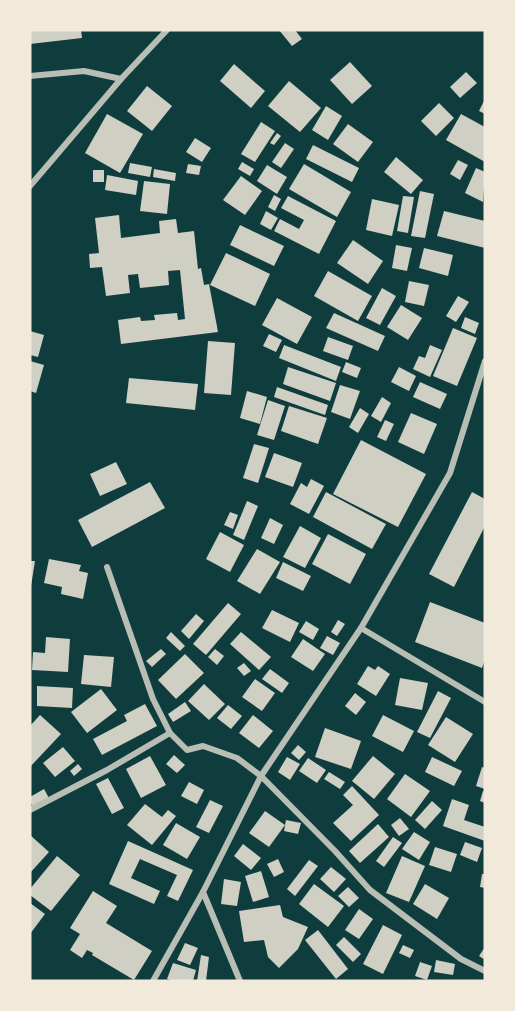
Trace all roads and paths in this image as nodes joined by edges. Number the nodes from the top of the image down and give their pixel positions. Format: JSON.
{"nodes":[{"id":1,"x":166,"y":30,"type":"edge"},
{"id":2,"x":30,"y":76,"type":"edge"},
{"id":3,"x":121,"y":79,"type":"junction"},
{"id":4,"x":30,"y":186,"type":"edge"},
{"id":5,"x":485,"y":362,"type":"edge"},
{"id":6,"x":107,"y":567,"type":"dead end"},
{"id":7,"x":361,"y":628,"type":"junction"},
{"id":8,"x":485,"y":702,"type":"edge"},
{"id":9,"x":170,"y":733,"type":"junction"},
{"id":10,"x":261,"y":776,"type":"junction"},
{"id":11,"x":30,"y":810,"type":"edge"},
{"id":12,"x":203,"y":892,"type":"junction"},
{"id":13,"x":485,"y":971,"type":"edge"},
{"id":14,"x":153,"y":981,"type":"edge"},
{"id":15,"x":240,"y":981,"type":"edge"}],
"edges":[{"from":1,"to":3,"type":"street"},
{"from":2,"to":3,"type":"street"},
{"from":3,"to":4,"type":"street"},
{"from":5,"to":7,"type":"street"},
{"from":6,"to":9,"type":"street"},
{"from":7,"to":8,"type":"street"},
{"from":7,"to":10,"type":"street"},
{"from":9,"to":10,"type":"street"},
{"from":9,"to":11,"type":"street"},
{"from":10,"to":12,"type":"street"},
{"from":10,"to":13,"type":"street"},
{"from":12,"to":14,"type":"street"},
{"from":12,"to":15,"type":"street"}]}
